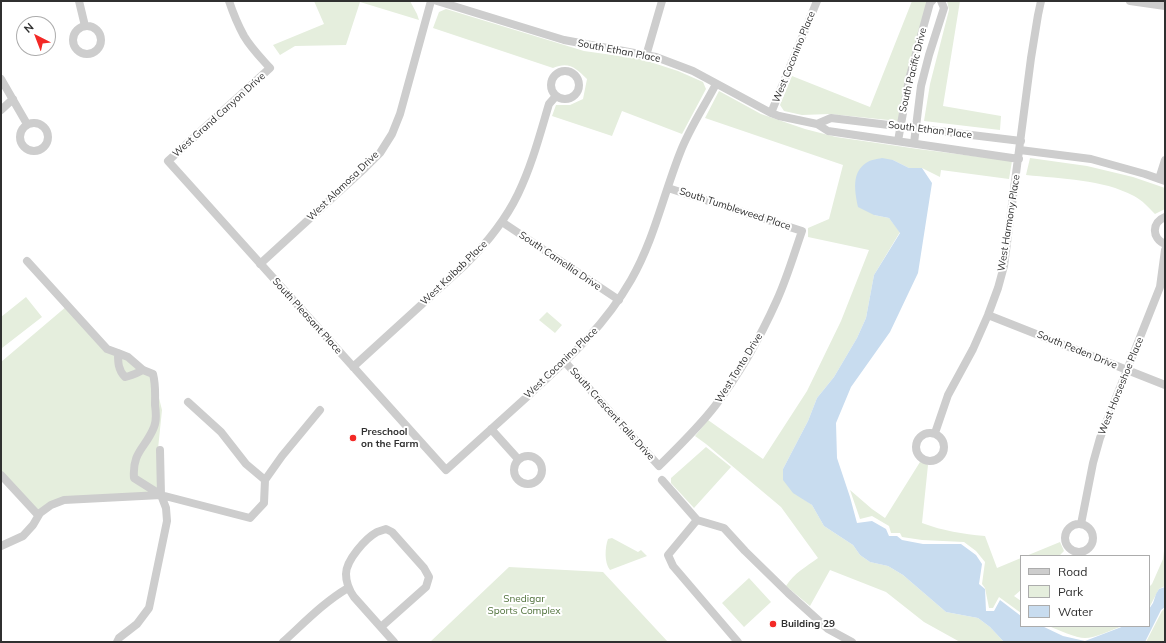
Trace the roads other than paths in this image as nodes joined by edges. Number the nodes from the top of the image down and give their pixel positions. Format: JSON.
{"nodes":[{"id":1,"x":79,"y":1,"type":"edge"},
{"id":2,"x":229,"y":1,"type":"edge"},
{"id":3,"x":431,"y":1,"type":"edge"},
{"id":4,"x":437,"y":1,"type":"edge"},
{"id":5,"x":662,"y":1,"type":"edge"},
{"id":6,"x":817,"y":1,"type":"edge"},
{"id":7,"x":932,"y":1,"type":"edge"},
{"id":8,"x":941,"y":1,"type":"edge"},
{"id":9,"x":1041,"y":1,"type":"edge"},
{"id":10,"x":1130,"y":1,"type":"edge"},
{"id":11,"x":1165,"y":6,"type":"edge"},
{"id":12,"x":85,"y":26,"type":"dead end"},
{"id":13,"x":646,"y":56,"type":"junction"},
{"id":14,"x":1,"y":79,"type":"edge"},
{"id":15,"x":716,"y":84,"type":"junction"},
{"id":16,"x":556,"y":96,"type":"dead end"},
{"id":17,"x":13,"y":99,"type":"junction"},
{"id":18,"x":1,"y":110,"type":"edge"},
{"id":19,"x":771,"y":114,"type":"junction"},
{"id":20,"x":27,"y":124,"type":"dead end"},
{"id":21,"x":817,"y":124,"type":"junction"},
{"id":22,"x":900,"y":126,"type":"junction"},
{"id":23,"x":916,"y":128,"type":"junction"},
{"id":24,"x":898,"y":141,"type":"junction"},
{"id":25,"x":1021,"y":141,"type":"junction"},
{"id":26,"x":914,"y":143,"type":"junction"},
{"id":27,"x":1020,"y":150,"type":"junction"},
{"id":28,"x":1018,"y":159,"type":"junction"},
{"id":29,"x":1165,"y":160,"type":"edge"},
{"id":30,"x":168,"y":162,"type":"joint"},
{"id":31,"x":1162,"y":180,"type":"edge"},
{"id":32,"x":668,"y":188,"type":"junction"},
{"id":33,"x":1165,"y":217,"type":"edge"},
{"id":34,"x":502,"y":222,"type":"junction"},
{"id":35,"x":802,"y":231,"type":"joint"},
{"id":36,"x":1165,"y":244,"type":"edge"},
{"id":37,"x":1165,"y":250,"type":"edge"},
{"id":38,"x":27,"y":261,"type":"dead end"},
{"id":39,"x":260,"y":264,"type":"junction"},
{"id":40,"x":619,"y":300,"type":"junction"},
{"id":41,"x":988,"y":315,"type":"junction"},
{"id":42,"x":118,"y":352,"type":"junction"},
{"id":43,"x":565,"y":362,"type":"junction"},
{"id":44,"x":353,"y":367,"type":"junction"},
{"id":45,"x":144,"y":370,"type":"junction"},
{"id":46,"x":1127,"y":370,"type":"junction"},
{"id":47,"x":1165,"y":385,"type":"edge"},
{"id":48,"x":188,"y":402,"type":"dead end"},
{"id":49,"x":320,"y":410,"type":"dead end"},
{"id":50,"x":491,"y":429,"type":"junction"},
{"id":51,"x":935,"y":433,"type":"dead end"},
{"id":52,"x":160,"y":450,"type":"dead end"},
{"id":53,"x":518,"y":460,"type":"dead end"},
{"id":54,"x":659,"y":466,"type":"joint"},
{"id":55,"x":446,"y":470,"type":"joint"},
{"id":56,"x":1,"y":475,"type":"edge"},
{"id":57,"x":265,"y":480,"type":"junction"},
{"id":58,"x":662,"y":480,"type":"dead end"},
{"id":59,"x":161,"y":495,"type":"junction"},
{"id":60,"x":38,"y":515,"type":"junction"},
{"id":61,"x":697,"y":520,"type":"junction"},
{"id":62,"x":1081,"y":524,"type":"dead end"},
{"id":63,"x":1,"y":546,"type":"edge"},
{"id":64,"x":348,"y":588,"type":"junction"},
{"id":65,"x":381,"y":627,"type":"junction"},
{"id":66,"x":838,"y":639,"type":"edge"},
{"id":67,"x":117,"y":642,"type":"edge"},
{"id":68,"x":283,"y":642,"type":"edge"},
{"id":69,"x":394,"y":642,"type":"edge"},
{"id":70,"x":738,"y":642,"type":"edge"},
{"id":71,"x":852,"y":642,"type":"edge"}],
"edges":[{"from":1,"to":12,"type":"street"},
{"from":2,"to":30,"type":"street","name":"West Grand Canyon Drive"},
{"from":3,"to":39,"type":"street","name":"West Alamosa Drive"},
{"from":4,"to":13,"type":"street","name":"South Ethan Place"},
{"from":5,"to":13,"type":"street"},
{"from":6,"to":19,"type":"street","name":"West Coconino Place"},
{"from":7,"to":22,"type":"street","name":"South Pacific Drive"},
{"from":8,"to":23,"type":"street","name":"South Pacific Drive"},
{"from":9,"to":25,"type":"street","name":"West Harmony Place"},
{"from":10,"to":11,"type":"street"},
{"from":13,"to":15,"type":"street","name":"South Ethan Place"},
{"from":14,"to":17,"type":"street"},
{"from":15,"to":19,"type":"street","name":"South Ethan Place"},
{"from":15,"to":32,"type":"street","name":"West Coconino Place"},
{"from":16,"to":34,"type":"street","name":"West Kaibab Place"},
{"from":17,"to":18,"type":"street"},
{"from":17,"to":20,"type":"street"},
{"from":19,"to":21,"type":"street","name":"South Ethan Place"},
{"from":21,"to":22,"type":"street","name":"South Ethan Place"},
{"from":21,"to":24,"type":"street","name":"South Ethan Place"},
{"from":22,"to":23,"type":"street","name":"South Ethan Place"},
{"from":22,"to":24,"type":"street","name":"South Pacific Drive"},
{"from":23,"to":25,"type":"street","name":"South Ethan Place"},
{"from":23,"to":26,"type":"street","name":"South Pacific Drive"},
{"from":24,"to":26,"type":"street","name":"South Ethan Place"},
{"from":25,"to":27,"type":"street","name":"West Harmony Place"},
{"from":26,"to":28,"type":"street","name":"South Ethan Place"},
{"from":27,"to":28,"type":"street","name":"West Harmony Place"},
{"from":27,"to":31,"type":"street"},
{"from":28,"to":41,"type":"street","name":"West Harmony Place"},
{"from":29,"to":31,"type":"street"},
{"from":30,"to":39,"type":"street","name":"South Pleasant Place"},
{"from":32,"to":35,"type":"street","name":"South Tumbleweed Place"},
{"from":32,"to":40,"type":"street","name":"West Coconino Place"},
{"from":33,"to":36,"type":"street"},
{"from":34,"to":40,"type":"street","name":"South Camellia Drive"},
{"from":34,"to":44,"type":"street","name":"West Kaibab Place"},
{"from":35,"to":54,"type":"street","name":"West Tonto Drive"},
{"from":37,"to":46,"type":"street","name":"West Horseshoe Place"},
{"from":38,"to":42,"type":"street"},
{"from":39,"to":44,"type":"street","name":"South Pleasant Place"},
{"from":40,"to":43,"type":"street","name":"West Coconino Place"},
{"from":41,"to":46,"type":"street","name":"South Peden Drive"},
{"from":41,"to":51,"type":"street","name":"West Harmony Place"},
{"from":42,"to":45,"type":"street"},
{"from":42,"to":45,"type":"street"},
{"from":43,"to":50,"type":"street","name":"West Coconino Place"},
{"from":43,"to":54,"type":"street","name":"South Crescent Falls Drive"},
{"from":44,"to":55,"type":"street","name":"South Pleasant Place"},
{"from":45,"to":59,"type":"street"},
{"from":46,"to":47,"type":"street","name":"South Peden Drive"},
{"from":46,"to":62,"type":"street","name":"West Horseshoe Place"},
{"from":48,"to":57,"type":"street"},
{"from":49,"to":57,"type":"street"},
{"from":50,"to":53,"type":"street"},
{"from":50,"to":55,"type":"street","name":"West Coconino Place"},
{"from":52,"to":59,"type":"street"},
{"from":56,"to":60,"type":"street"},
{"from":57,"to":59,"type":"street"},
{"from":58,"to":61,"type":"street"},
{"from":59,"to":60,"type":"street"},
{"from":59,"to":67,"type":"street"},
{"from":60,"to":63,"type":"street"},
{"from":61,"to":66,"type":"street"},
{"from":61,"to":70,"type":"street"},
{"from":64,"to":65,"type":"street"},
{"from":64,"to":65,"type":"street"},
{"from":64,"to":68,"type":"street"},
{"from":65,"to":69,"type":"street"},
{"from":66,"to":71,"type":"street"}]}
